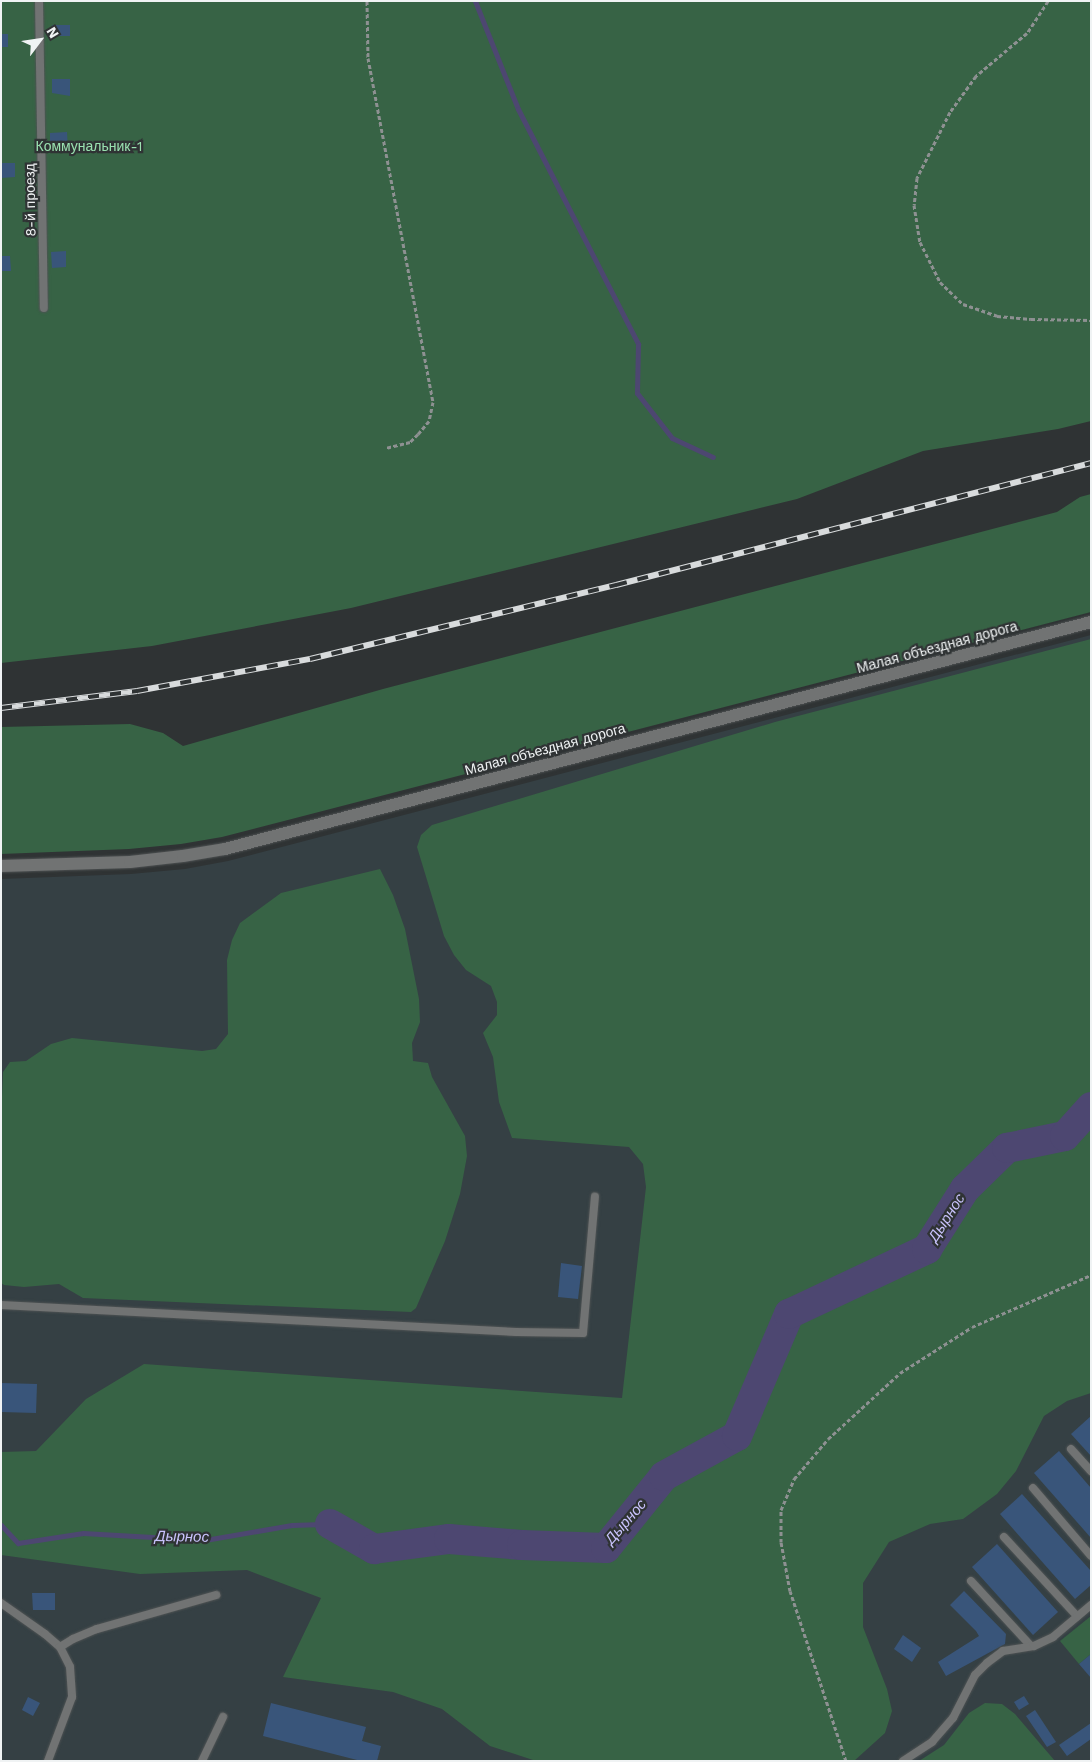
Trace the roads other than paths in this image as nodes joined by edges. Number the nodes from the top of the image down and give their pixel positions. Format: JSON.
{"nodes":[{"id":1,"x":39,"y":1,"type":"edge"},
{"id":2,"x":44,"y":308,"type":"dead end"},
{"id":3,"x":1091,"y":622,"type":"edge"},
{"id":4,"x":1,"y":866,"type":"edge"},
{"id":5,"x":595,"y":1197,"type":"dead end"},
{"id":6,"x":1,"y":1305,"type":"edge"},
{"id":7,"x":1071,"y":1449,"type":"dead end"},
{"id":8,"x":1091,"y":1471,"type":"edge"},
{"id":9,"x":1033,"y":1488,"type":"dead end"},
{"id":10,"x":1004,"y":1537,"type":"dead end"},
{"id":11,"x":1091,"y":1556,"type":"edge"},
{"id":12,"x":971,"y":1581,"type":"dead end"},
{"id":13,"x":216,"y":1595,"type":"dead end"},
{"id":14,"x":1,"y":1604,"type":"edge"},
{"id":15,"x":1091,"y":1605,"type":"edge"},
{"id":16,"x":1077,"y":1616,"type":"junction"},
{"id":17,"x":1031,"y":1646,"type":"junction"},
{"id":18,"x":60,"y":1647,"type":"junction"},
{"id":19,"x":223,"y":1716,"type":"dead end"},
{"id":20,"x":48,"y":1761,"type":"edge"},
{"id":21,"x":202,"y":1761,"type":"edge"},
{"id":22,"x":903,"y":1761,"type":"edge"}],
"edges":[{"from":1,"to":2,"type":"lane","name":"8-й проезд"},
{"from":3,"to":4,"type":"street","name":"Малая объездная дорога"},
{"from":5,"to":6,"type":"lane"},
{"from":7,"to":8,"type":"lane"},
{"from":9,"to":11,"type":"lane"},
{"from":10,"to":16,"type":"lane"},
{"from":12,"to":17,"type":"lane"},
{"from":13,"to":18,"type":"lane"},
{"from":14,"to":18,"type":"lane"},
{"from":15,"to":16,"type":"lane"},
{"from":16,"to":17,"type":"lane"},
{"from":17,"to":22,"type":"lane"},
{"from":18,"to":20,"type":"lane"},
{"from":19,"to":21,"type":"lane"}]}
